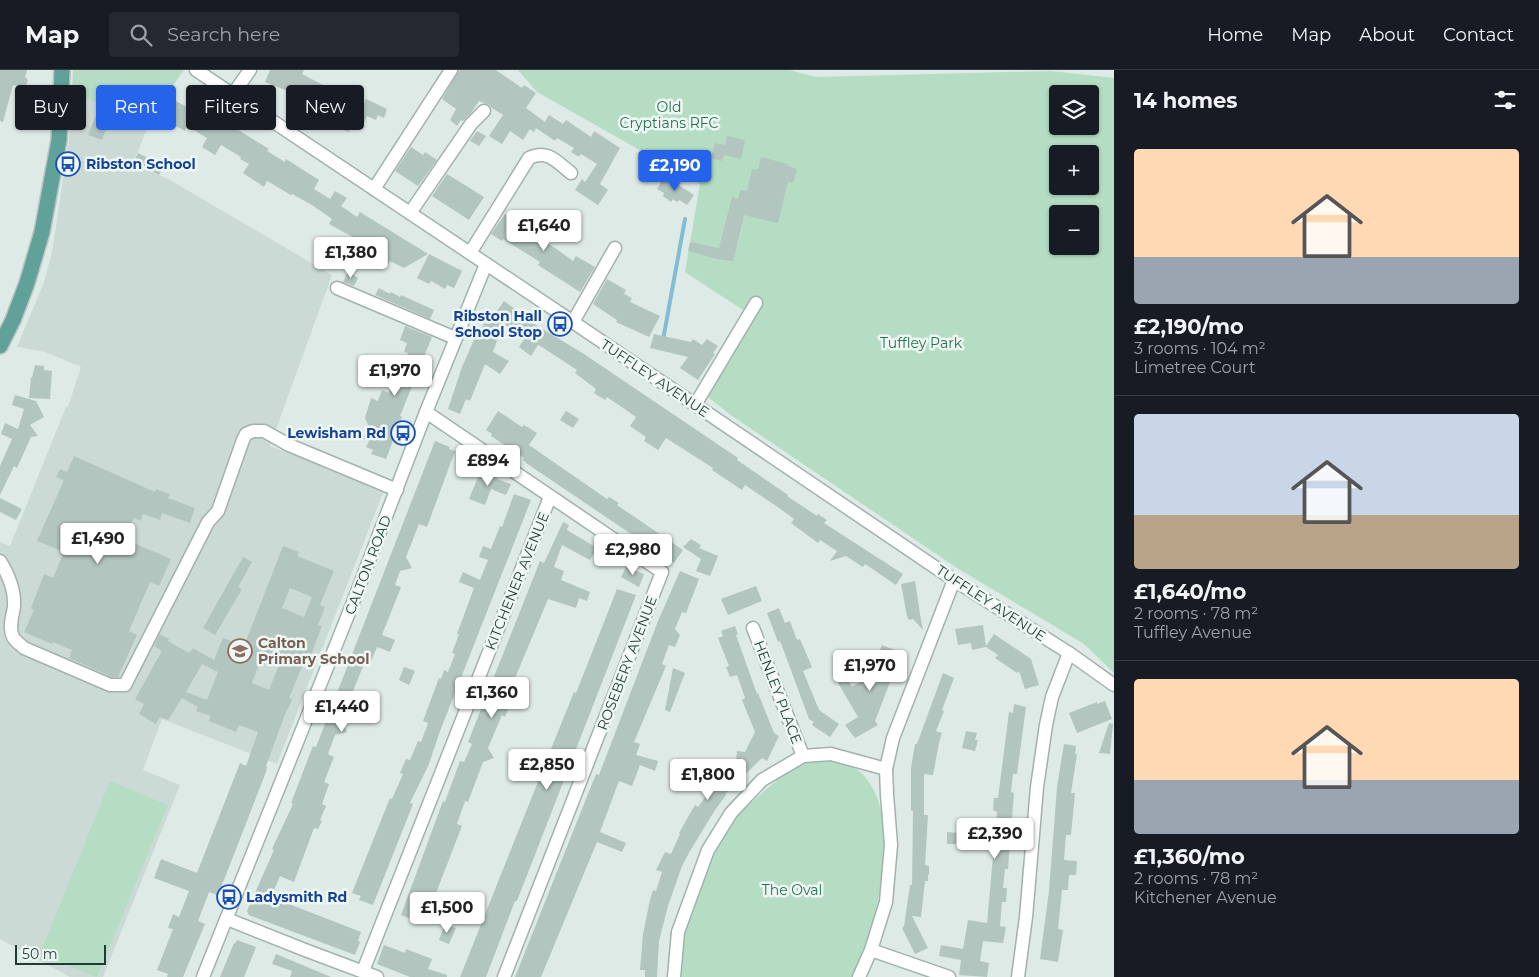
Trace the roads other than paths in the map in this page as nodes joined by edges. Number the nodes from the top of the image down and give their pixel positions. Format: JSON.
{"nodes":[{"id":1,"x":62,"y":70,"type":"edge"},
{"id":2,"x":196,"y":70,"type":"edge"},
{"id":3,"x":250,"y":70,"type":"edge"},
{"id":4,"x":451,"y":70,"type":"edge"},
{"id":5,"x":219,"y":85,"type":"edge"},
{"id":6,"x":239,"y":85,"type":"edge"},
{"id":7,"x":484,"y":111,"type":"dead end"},
{"id":8,"x":276,"y":123,"type":"edge"},
{"id":9,"x":571,"y":173,"type":"dead end"},
{"id":10,"x":374,"y":189,"type":"junction"},
{"id":11,"x":410,"y":213,"type":"junction"},
{"id":12,"x":615,"y":248,"type":"dead end"},
{"id":13,"x":470,"y":253,"type":"junction"},
{"id":14,"x":486,"y":264,"type":"junction"},
{"id":15,"x":337,"y":288,"type":"dead end"},
{"id":16,"x":756,"y":302,"type":"dead end"},
{"id":17,"x":573,"y":322,"type":"junction"},
{"id":18,"x":455,"y":338,"type":"junction"},
{"id":19,"x":0,"y":346,"type":"edge"},
{"id":20,"x":695,"y":405,"type":"junction"},
{"id":21,"x":426,"y":412,"type":"junction"},
{"id":22,"x":397,"y":490,"type":"junction"},
{"id":23,"x":550,"y":497,"type":"junction"},
{"id":24,"x":0,"y":561,"type":"edge"},
{"id":25,"x":954,"y":580,"type":"junction"},
{"id":26,"x":753,"y":628,"type":"dead end"},
{"id":27,"x":1069,"y":654,"type":"junction"},
{"id":28,"x":1114,"y":685,"type":"edge"},
{"id":29,"x":803,"y":756,"type":"junction"},
{"id":30,"x":886,"y":768,"type":"junction"},
{"id":31,"x":227,"y":919,"type":"junction"},
{"id":32,"x":871,"y":950,"type":"junction"},
{"id":33,"x":363,"y":972,"type":"junction"},
{"id":34,"x":204,"y":977,"type":"edge"},
{"id":35,"x":377,"y":977,"type":"edge"},
{"id":36,"x":504,"y":977,"type":"edge"},
{"id":37,"x":674,"y":977,"type":"edge"},
{"id":38,"x":859,"y":977,"type":"edge"},
{"id":39,"x":949,"y":977,"type":"edge"},
{"id":40,"x":1018,"y":977,"type":"edge"}],
"edges":[{"from":1,"to":19,"type":"main road"},
{"from":2,"to":5,"type":"street","name":"TUFFLEY AVENUE"},
{"from":3,"to":6,"type":"street"},
{"from":4,"to":10,"type":"street"},
{"from":7,"to":11,"type":"street"},
{"from":8,"to":10,"type":"street","name":"TUFFLEY AVENUE"},
{"from":9,"to":13,"type":"street"},
{"from":10,"to":11,"type":"street","name":"TUFFLEY AVENUE"},
{"from":11,"to":13,"type":"street","name":"TUFFLEY AVENUE"},
{"from":12,"to":17,"type":"street"},
{"from":13,"to":14,"type":"street","name":"TUFFLEY AVENUE"},
{"from":14,"to":17,"type":"street","name":"TUFFLEY AVENUE"},
{"from":14,"to":18,"type":"street","name":"CALTON ROAD"},
{"from":15,"to":18,"type":"street"},
{"from":16,"to":20,"type":"street"},
{"from":17,"to":20,"type":"street","name":"TUFFLEY AVENUE"},
{"from":18,"to":21,"type":"street","name":"CALTON ROAD"},
{"from":20,"to":25,"type":"street","name":"TUFFLEY AVENUE"},
{"from":21,"to":22,"type":"street","name":"CALTON ROAD"},
{"from":21,"to":23,"type":"street"},
{"from":22,"to":24,"type":"street"},
{"from":22,"to":31,"type":"street","name":"CALTON ROAD"},
{"from":23,"to":33,"type":"street","name":"KITCHENER AVENUE"},
{"from":23,"to":36,"type":"street","name":"ROSEBERY AVENUE"},
{"from":25,"to":27,"type":"street","name":"TUFFLEY AVENUE"},
{"from":25,"to":30,"type":"street"},
{"from":26,"to":29,"type":"street","name":"HENLEY PLACE"},
{"from":27,"to":28,"type":"street","name":"TUFFLEY AVENUE"},
{"from":27,"to":40,"type":"street"},
{"from":29,"to":30,"type":"street"},
{"from":29,"to":37,"type":"street"},
{"from":30,"to":32,"type":"street"},
{"from":31,"to":33,"type":"street"},
{"from":31,"to":34,"type":"street","name":"CALTON ROAD"},
{"from":32,"to":38,"type":"street"},
{"from":32,"to":39,"type":"street"},
{"from":33,"to":35,"type":"street"}]}
